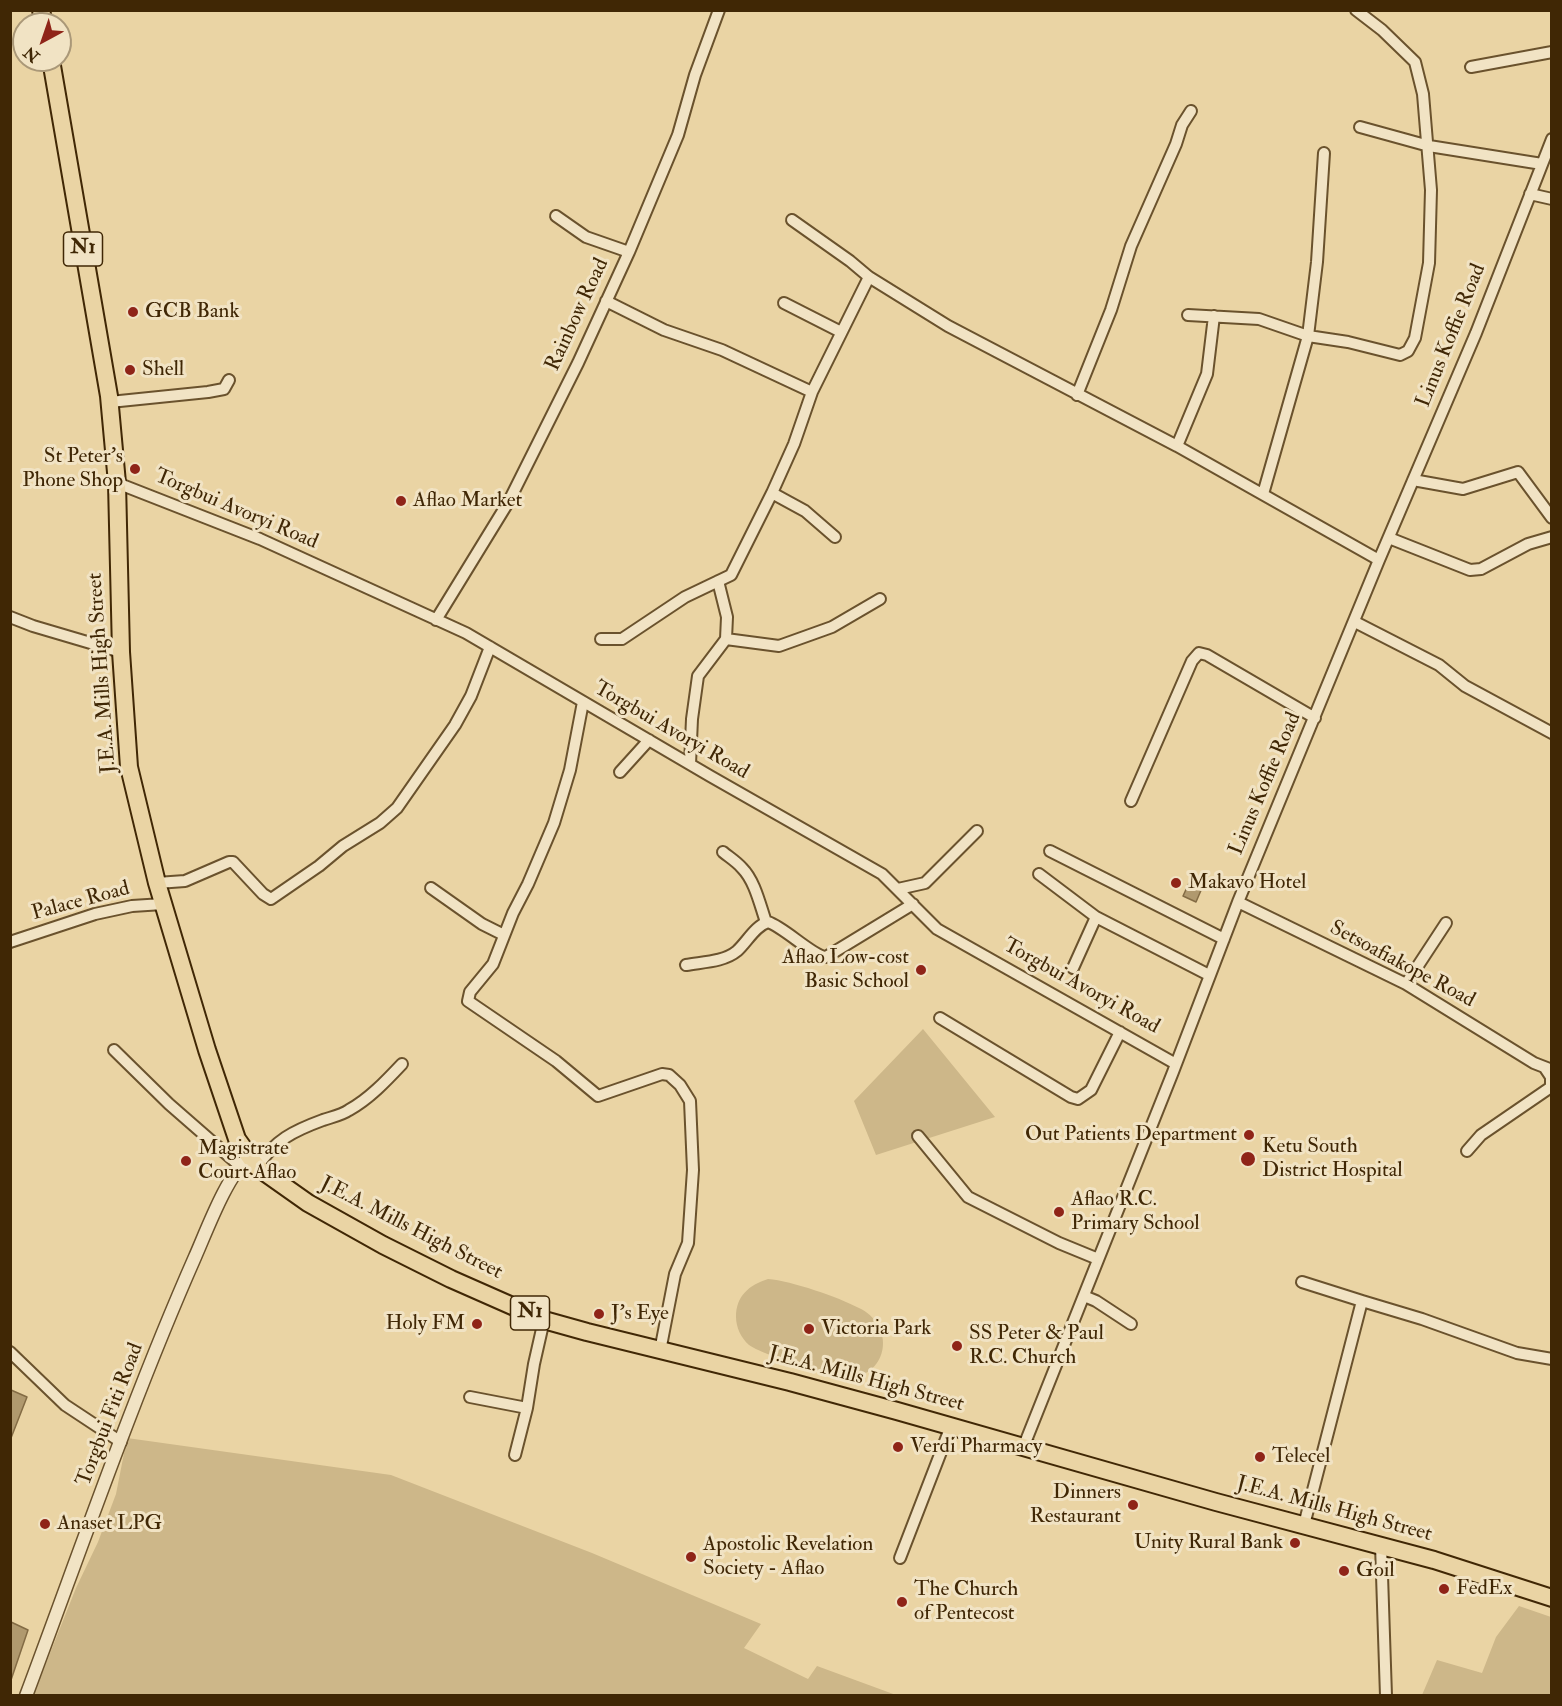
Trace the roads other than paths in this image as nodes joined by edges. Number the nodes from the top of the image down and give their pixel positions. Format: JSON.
{"nodes":[{"id":1,"x":719,"y":10,"type":"edge"},
{"id":2,"x":1356,"y":10,"type":"edge"},
{"id":3,"x":1551,"y":52,"type":"edge"},
{"id":4,"x":1471,"y":67,"type":"dead end"},
{"id":5,"x":53,"y":72,"type":"edge"},
{"id":6,"x":1191,"y":111,"type":"dead end"},
{"id":7,"x":1360,"y":127,"type":"dead end"},
{"id":8,"x":1551,"y":139,"type":"edge"},
{"id":9,"x":1429,"y":146,"type":"junction"},
{"id":10,"x":1324,"y":153,"type":"dead end"},
{"id":11,"x":1542,"y":164,"type":"junction"},
{"id":12,"x":1530,"y":194,"type":"junction"},
{"id":13,"x":1551,"y":199,"type":"edge"},
{"id":14,"x":556,"y":216,"type":"dead end"},
{"id":15,"x":792,"y":220,"type":"dead end"},
{"id":16,"x":629,"y":252,"type":"junction"},
{"id":17,"x":869,"y":277,"type":"junction"},
{"id":18,"x":606,"y":301,"type":"junction"},
{"id":19,"x":784,"y":303,"type":"dead end"},
{"id":20,"x":1188,"y":315,"type":"dead end"},
{"id":21,"x":1214,"y":316,"type":"junction"},
{"id":22,"x":841,"y":332,"type":"junction"},
{"id":23,"x":1308,"y":336,"type":"junction"},
{"id":24,"x":229,"y":380,"type":"dead end"},
{"id":25,"x":812,"y":392,"type":"junction"},
{"id":26,"x":1077,"y":395,"type":"junction"},
{"id":27,"x":110,"y":402,"type":"junction"},
{"id":28,"x":1177,"y":446,"type":"junction"},
{"id":29,"x":1413,"y":480,"type":"junction"},
{"id":30,"x":117,"y":483,"type":"junction"},
{"id":31,"x":772,"y":493,"type":"junction"},
{"id":32,"x":1263,"y":494,"type":"junction"},
{"id":33,"x":1551,"y":518,"type":"edge"},
{"id":34,"x":835,"y":537,"type":"dead end"},
{"id":35,"x":1551,"y":537,"type":"edge"},
{"id":36,"x":1389,"y":538,"type":"junction"},
{"id":37,"x":1379,"y":560,"type":"junction"},
{"id":38,"x":718,"y":581,"type":"junction"},
{"id":39,"x":880,"y":599,"type":"dead end"},
{"id":40,"x":10,"y":617,"type":"edge"},
{"id":41,"x":436,"y":620,"type":"junction"},
{"id":42,"x":1354,"y":622,"type":"junction"},
{"id":43,"x":601,"y":639,"type":"dead end"},
{"id":44,"x":726,"y":639,"type":"junction"},
{"id":45,"x":490,"y":647,"type":"junction"},
{"id":46,"x":121,"y":652,"type":"junction"},
{"id":47,"x":583,"y":702,"type":"junction"},
{"id":48,"x":1315,"y":718,"type":"junction"},
{"id":49,"x":1551,"y":733,"type":"edge"},
{"id":50,"x":649,"y":740,"type":"junction"},
{"id":51,"x":690,"y":764,"type":"junction"},
{"id":52,"x":620,"y":772,"type":"dead end"},
{"id":53,"x":1131,"y":801,"type":"dead end"},
{"id":54,"x":977,"y":831,"type":"dead end"},
{"id":55,"x":1050,"y":851,"type":"dead end"},
{"id":56,"x":723,"y":852,"type":"dead end"},
{"id":57,"x":1039,"y":874,"type":"dead end"},
{"id":58,"x":157,"y":883,"type":"junction"},
{"id":59,"x":431,"y":888,"type":"dead end"},
{"id":60,"x":898,"y":889,"type":"junction"},
{"id":61,"x":1238,"y":902,"type":"junction"},
{"id":62,"x":163,"y":904,"type":"junction"},
{"id":63,"x":912,"y":904,"type":"junction"},
{"id":64,"x":1096,"y":917,"type":"junction"},
{"id":65,"x":766,"y":922,"type":"junction"},
{"id":66,"x":1446,"y":922,"type":"dead end"},
{"id":67,"x":504,"y":935,"type":"junction"},
{"id":68,"x":1224,"y":939,"type":"junction"},
{"id":69,"x":10,"y":942,"type":"edge"},
{"id":70,"x":686,"y":965,"type":"dead end"},
{"id":71,"x":1073,"y":968,"type":"dead end"},
{"id":72,"x":1209,"y":975,"type":"junction"},
{"id":73,"x":1406,"y":984,"type":"junction"},
{"id":74,"x":940,"y":1018,"type":"dead end"},
{"id":75,"x":1120,"y":1032,"type":"junction"},
{"id":76,"x":114,"y":1050,"type":"dead end"},
{"id":77,"x":402,"y":1064,"type":"dead end"},
{"id":78,"x":1176,"y":1064,"type":"junction"},
{"id":79,"x":1548,"y":1069,"type":"edge"},
{"id":80,"x":918,"y":1137,"type":"dead end"},
{"id":81,"x":1467,"y":1151,"type":"dead end"},
{"id":82,"x":249,"y":1164,"type":"junction"},
{"id":83,"x":1098,"y":1259,"type":"junction"},
{"id":84,"x":1302,"y":1282,"type":"dead end"},
{"id":85,"x":1084,"y":1296,"type":"junction"},
{"id":86,"x":1362,"y":1300,"type":"junction"},
{"id":87,"x":544,"y":1320,"type":"junction"},
{"id":88,"x":1131,"y":1324,"type":"dead end"},
{"id":89,"x":660,"y":1351,"type":"junction"},
{"id":90,"x":10,"y":1352,"type":"edge"},
{"id":91,"x":1551,"y":1359,"type":"edge"},
{"id":92,"x":470,"y":1397,"type":"dead end"},
{"id":93,"x":527,"y":1408,"type":"junction"},
{"id":94,"x":951,"y":1426,"type":"junction"},
{"id":95,"x":121,"y":1442,"type":"junction"},
{"id":96,"x":1023,"y":1448,"type":"junction"},
{"id":97,"x":514,"y":1455,"type":"dead end"},
{"id":98,"x":1304,"y":1525,"type":"junction"},
{"id":99,"x":1381,"y":1545,"type":"junction"},
{"id":100,"x":900,"y":1558,"type":"dead end"},
{"id":101,"x":1551,"y":1598,"type":"edge"},
{"id":102,"x":26,"y":1695,"type":"edge"},
{"id":103,"x":1386,"y":1695,"type":"edge"}],
"edges":[{"from":1,"to":16,"type":"street","name":"Rainbow Road"},
{"from":2,"to":9,"type":"street"},
{"from":3,"to":4,"type":"street"},
{"from":5,"to":27,"type":"highway","number":"N1"},
{"from":6,"to":26,"type":"street"},
{"from":7,"to":9,"type":"street"},
{"from":8,"to":11,"type":"street","name":"Linus Koffie Road"},
{"from":9,"to":11,"type":"street"},
{"from":9,"to":23,"type":"street"},
{"from":10,"to":23,"type":"street"},
{"from":11,"to":12,"type":"street","name":"Linus Koffie Road"},
{"from":12,"to":13,"type":"street"},
{"from":12,"to":29,"type":"street","name":"Linus Koffie Road"},
{"from":14,"to":16,"type":"street"},
{"from":15,"to":17,"type":"street"},
{"from":16,"to":18,"type":"street","name":"Rainbow Road"},
{"from":17,"to":22,"type":"street"},
{"from":17,"to":26,"type":"street"},
{"from":18,"to":25,"type":"street"},
{"from":18,"to":41,"type":"street","name":"Rainbow Road"},
{"from":19,"to":22,"type":"street"},
{"from":20,"to":21,"type":"street"},
{"from":21,"to":23,"type":"street"},
{"from":21,"to":28,"type":"street"},
{"from":22,"to":25,"type":"street"},
{"from":23,"to":32,"type":"street"},
{"from":24,"to":27,"type":"street"},
{"from":25,"to":31,"type":"street"},
{"from":26,"to":28,"type":"street"},
{"from":27,"to":30,"type":"highway","name":"J.E.A. Mills High Street","number":"N1"},
{"from":28,"to":32,"type":"street"},
{"from":29,"to":33,"type":"street"},
{"from":29,"to":36,"type":"street","name":"Linus Koffie Road"},
{"from":30,"to":41,"type":"street","name":"Torgbui Avoryi Road"},
{"from":30,"to":46,"type":"highway","name":"J.E.A. Mills High Street","number":"N1"},
{"from":31,"to":34,"type":"street"},
{"from":31,"to":38,"type":"street"},
{"from":32,"to":37,"type":"street"},
{"from":35,"to":36,"type":"street"},
{"from":36,"to":37,"type":"street","name":"Linus Koffie Road"},
{"from":37,"to":42,"type":"street","name":"Linus Koffie Road"},
{"from":38,"to":43,"type":"street"},
{"from":38,"to":44,"type":"street"},
{"from":39,"to":44,"type":"street"},
{"from":40,"to":46,"type":"street"},
{"from":41,"to":45,"type":"street","name":"Torgbui Avoryi Road"},
{"from":42,"to":48,"type":"street","name":"Linus Koffie Road"},
{"from":42,"to":49,"type":"street"},
{"from":44,"to":51,"type":"street"},
{"from":45,"to":47,"type":"street","name":"Torgbui Avoryi Road"},
{"from":45,"to":58,"type":"street"},
{"from":46,"to":58,"type":"highway","name":"J.E.A. Mills High Street","number":"N1"},
{"from":47,"to":50,"type":"street","name":"Torgbui Avoryi Road"},
{"from":47,"to":67,"type":"street"},
{"from":48,"to":53,"type":"street"},
{"from":48,"to":61,"type":"street","name":"Linus Koffie Road"},
{"from":50,"to":51,"type":"street","name":"Torgbui Avoryi Road"},
{"from":50,"to":52,"type":"street"},
{"from":51,"to":60,"type":"street","name":"Torgbui Avoryi Road"},
{"from":54,"to":60,"type":"street"},
{"from":55,"to":68,"type":"street"},
{"from":56,"to":65,"type":"street"},
{"from":57,"to":64,"type":"street"},
{"from":58,"to":62,"type":"highway","name":"J.E.A. Mills High Street","number":"N1"},
{"from":59,"to":67,"type":"street"},
{"from":60,"to":63,"type":"street","name":"Torgbui Avoryi Road"},
{"from":61,"to":68,"type":"street","name":"Linus Koffie Road"},
{"from":61,"to":73,"type":"street","name":"Setsoafiakope Road"},
{"from":62,"to":69,"type":"street","name":"Palace Road"},
{"from":62,"to":82,"type":"highway","name":"J.E.A. Mills High Street","number":"N1"},
{"from":63,"to":65,"type":"street"},
{"from":63,"to":75,"type":"street","name":"Torgbui Avoryi Road"},
{"from":64,"to":71,"type":"street"},
{"from":64,"to":72,"type":"street"},
{"from":65,"to":70,"type":"street"},
{"from":66,"to":73,"type":"street"},
{"from":67,"to":89,"type":"street"},
{"from":68,"to":72,"type":"street","name":"Linus Koffie Road"},
{"from":72,"to":78,"type":"street","name":"Linus Koffie Road"},
{"from":73,"to":79,"type":"street","name":"Setsoafiakope Road"},
{"from":74,"to":75,"type":"street"},
{"from":75,"to":78,"type":"street","name":"Torgbui Avoryi Road"},
{"from":76,"to":82,"type":"street"},
{"from":77,"to":82,"type":"street"},
{"from":78,"to":83,"type":"street","name":"Linus Koffie Road"},
{"from":79,"to":81,"type":"street"},
{"from":80,"to":83,"type":"street"},
{"from":82,"to":87,"type":"highway","name":"J.E.A. Mills High Street","number":"N1"},
{"from":82,"to":95,"type":"street","name":"Torgbui Fiti Road"},
{"from":83,"to":85,"type":"street","name":"Linus Koffie Road"},
{"from":84,"to":86,"type":"street"},
{"from":85,"to":88,"type":"street"},
{"from":85,"to":96,"type":"street","name":"Linus Koffie Road"},
{"from":86,"to":91,"type":"street"},
{"from":86,"to":98,"type":"street"},
{"from":87,"to":89,"type":"highway","name":"J.E.A. Mills High Street","number":"N1"},
{"from":87,"to":93,"type":"street"},
{"from":89,"to":94,"type":"highway","name":"J.E.A. Mills High Street","number":"N1"},
{"from":90,"to":95,"type":"street"},
{"from":92,"to":93,"type":"street"},
{"from":93,"to":97,"type":"street"},
{"from":94,"to":96,"type":"highway","name":"J.E.A. Mills High Street","number":"N1"},
{"from":94,"to":100,"type":"street"},
{"from":95,"to":102,"type":"street","name":"Torgbui Fiti Road"},
{"from":96,"to":98,"type":"highway","name":"J.E.A. Mills High Street","number":"N1"},
{"from":98,"to":99,"type":"highway","name":"J.E.A. Mills High Street","number":"N1"},
{"from":99,"to":101,"type":"highway","name":"J.E.A. Mills High Street","number":"N1"},
{"from":99,"to":103,"type":"street"}]}
